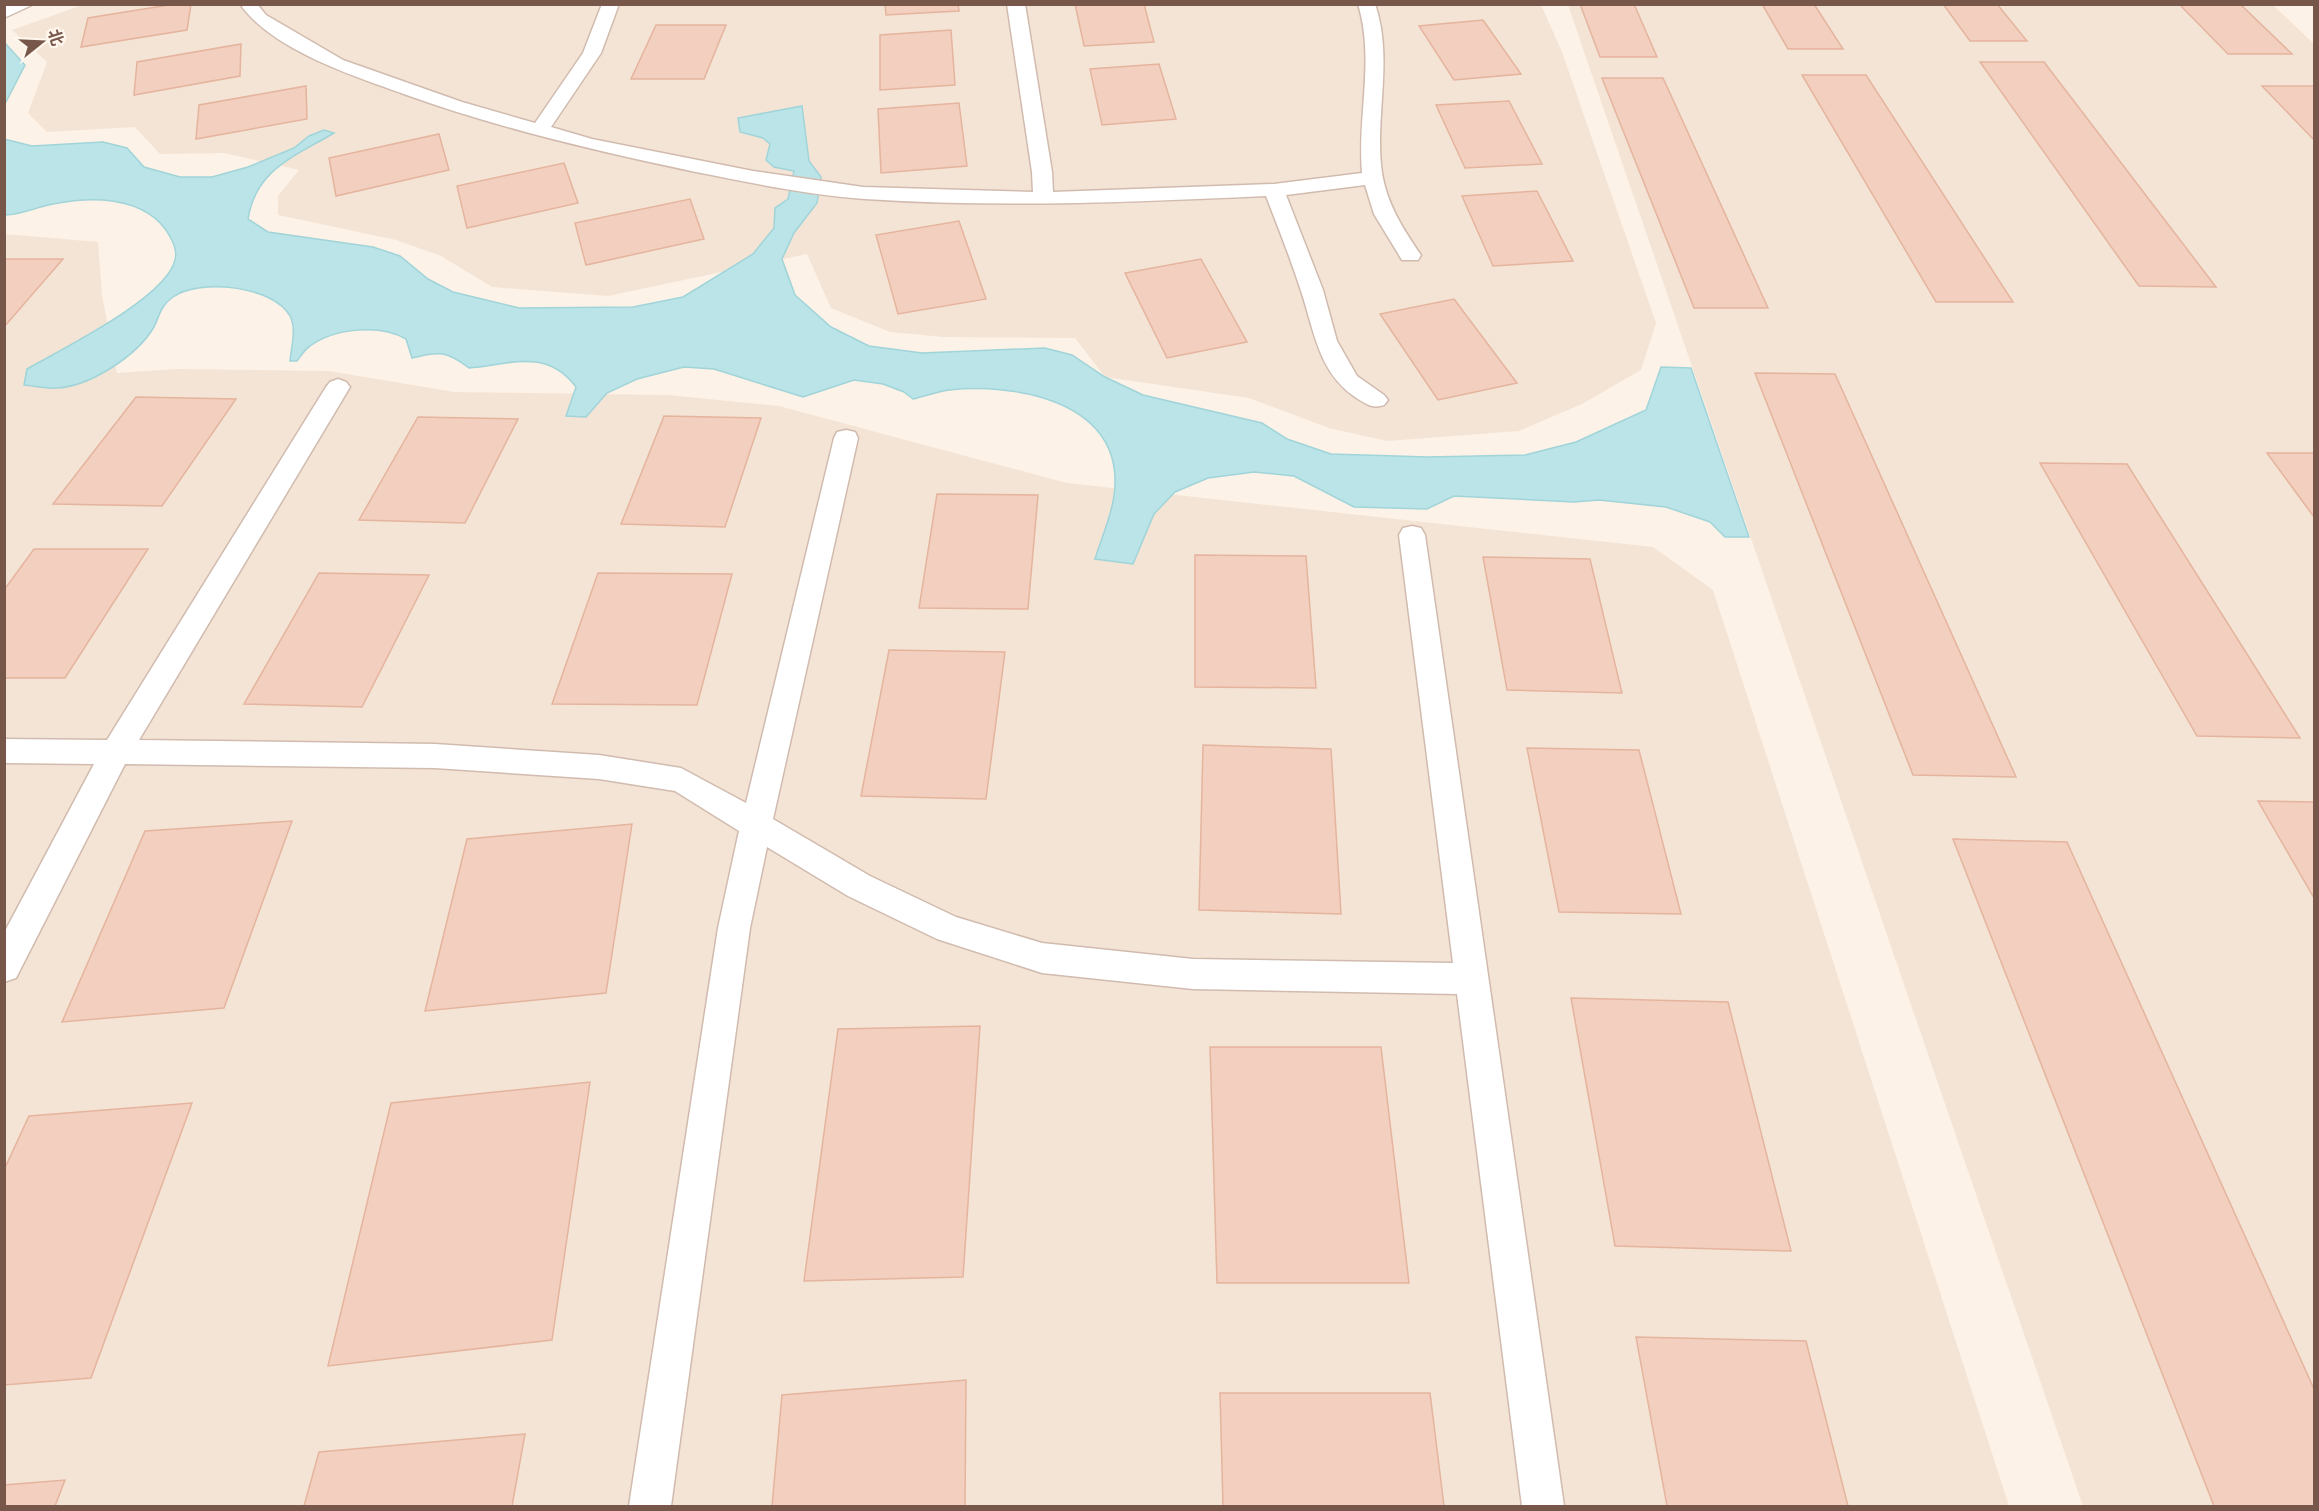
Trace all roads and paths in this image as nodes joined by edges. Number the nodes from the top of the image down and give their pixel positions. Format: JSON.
{"nodes":[{"id":1,"x":26,"y":4,"type":"edge"},
{"id":2,"x":248,"y":4,"type":"edge"},
{"id":3,"x":611,"y":4,"type":"edge"},
{"id":4,"x":1016,"y":4,"type":"edge"},
{"id":5,"x":1366,"y":4,"type":"edge"},
{"id":6,"x":4,"y":14,"type":"edge"},
{"id":7,"x":540,"y":130,"type":"junction"},
{"id":8,"x":1371,"y":178,"type":"junction"},
{"id":9,"x":1274,"y":190,"type":"junction"},
{"id":10,"x":1043,"y":199,"type":"junction"},
{"id":11,"x":1410,"y":255,"type":"dead end"},
{"id":12,"x":338,"y":387,"type":"dead end"},
{"id":13,"x":1376,"y":400,"type":"dead end"},
{"id":14,"x":846,"y":438,"type":"dead end"},
{"id":15,"x":1412,"y":535,"type":"dead end"},
{"id":16,"x":4,"y":751,"type":"edge"},
{"id":17,"x":116,"y":752,"type":"junction"},
{"id":18,"x":756,"y":825,"type":"junction"},
{"id":19,"x":4,"y":967,"type":"edge"},
{"id":20,"x":1471,"y":979,"type":"junction"},
{"id":21,"x":650,"y":1506,"type":"edge"},
{"id":22,"x":1543,"y":1506,"type":"edge"}],
"edges":[{"from":1,"to":6,"type":"lane"},
{"from":2,"to":7,"type":"lane"},
{"from":3,"to":7,"type":"lane"},
{"from":4,"to":10,"type":"lane"},
{"from":5,"to":8,"type":"lane"},
{"from":7,"to":10,"type":"lane"},
{"from":8,"to":9,"type":"lane"},
{"from":8,"to":11,"type":"lane"},
{"from":9,"to":10,"type":"lane"},
{"from":9,"to":13,"type":"lane"},
{"from":12,"to":17,"type":"lane"},
{"from":14,"to":18,"type":"lane"},
{"from":15,"to":20,"type":"lane"},
{"from":16,"to":17,"type":"lane"},
{"from":17,"to":18,"type":"lane"},
{"from":17,"to":19,"type":"lane"},
{"from":18,"to":20,"type":"lane"},
{"from":18,"to":21,"type":"lane"},
{"from":20,"to":22,"type":"lane"}]}
